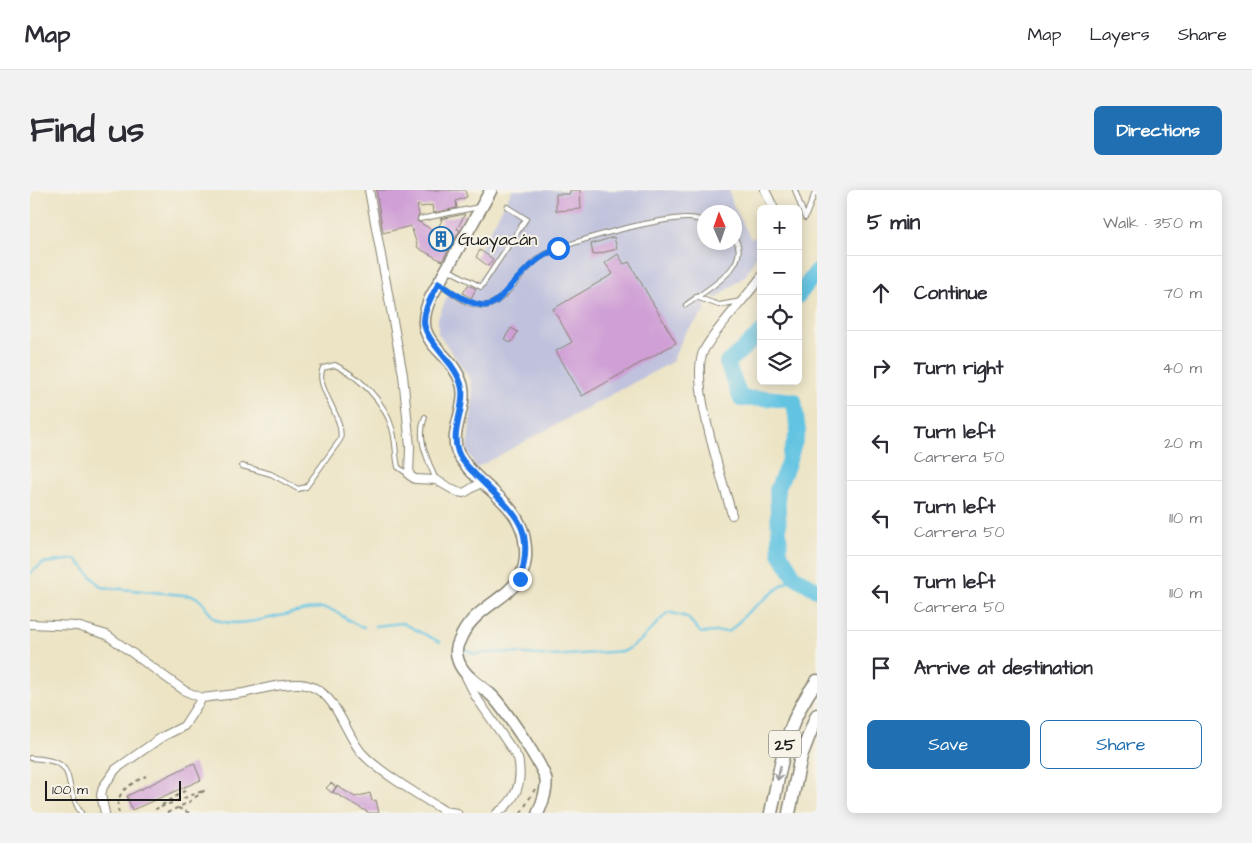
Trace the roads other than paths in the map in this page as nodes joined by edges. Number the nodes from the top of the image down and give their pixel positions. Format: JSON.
{"nodes":[{"id":1,"x":370,"y":190,"type":"edge"},
{"id":2,"x":491,"y":190,"type":"edge"},
{"id":3,"x":765,"y":190,"type":"edge"},
{"id":4,"x":795,"y":190,"type":"edge"},
{"id":5,"x":816,"y":190,"type":"edge"},
{"id":6,"x":772,"y":205,"type":"edge"},
{"id":7,"x":483,"y":206,"type":"junction"},
{"id":8,"x":508,"y":207,"type":"dead end"},
{"id":9,"x":420,"y":219,"type":"dead end"},
{"id":10,"x":697,"y":220,"type":"edge"},
{"id":11,"x":739,"y":250,"type":"edge"},
{"id":12,"x":447,"y":269,"type":"junction"},
{"id":13,"x":757,"y":282,"type":"edge"},
{"id":14,"x":439,"y":283,"type":"junction"},
{"id":15,"x":696,"y":298,"type":"junction"},
{"id":16,"x":743,"y":301,"type":"junction"},
{"id":17,"x":686,"y":305,"type":"dead end"},
{"id":18,"x":424,"y":417,"type":"dead end"},
{"id":19,"x":242,"y":466,"type":"dead end"},
{"id":20,"x":409,"y":475,"type":"junction"},
{"id":21,"x":436,"y":480,"type":"junction"},
{"id":22,"x":482,"y":482,"type":"junction"},
{"id":23,"x":732,"y":515,"type":"dead end"},
{"id":24,"x":30,"y":624,"type":"edge"},
{"id":25,"x":464,"y":672,"type":"junction"},
{"id":26,"x":817,"y":681,"type":"edge"},
{"id":27,"x":202,"y":698,"type":"junction"},
{"id":28,"x":817,"y":715,"type":"edge"},
{"id":29,"x":30,"y":758,"type":"edge"},
{"id":30,"x":512,"y":800,"type":"junction"},
{"id":31,"x":446,"y":812,"type":"edge"},
{"id":32,"x":81,"y":813,"type":"edge"},
{"id":33,"x":105,"y":813,"type":"edge"},
{"id":34,"x":457,"y":813,"type":"edge"},
{"id":35,"x":497,"y":813,"type":"edge"},
{"id":36,"x":508,"y":813,"type":"edge"},
{"id":37,"x":538,"y":813,"type":"edge"},
{"id":38,"x":771,"y":813,"type":"edge"},
{"id":39,"x":788,"y":813,"type":"edge"}],
"edges":[{"from":1,"to":20,"type":"street"},
{"from":2,"to":7,"type":"main road"},
{"from":3,"to":6,"type":"street"},
{"from":4,"to":5,"type":"lane"},
{"from":7,"to":9,"type":"lane"},
{"from":7,"to":12,"type":"main road"},
{"from":8,"to":12,"type":"lane"},
{"from":10,"to":14,"type":"lane"},
{"from":11,"to":15,"type":"lane"},
{"from":12,"to":14,"type":"main road"},
{"from":13,"to":16,"type":"street"},
{"from":14,"to":22,"type":"main road"},
{"from":15,"to":16,"type":"lane"},
{"from":15,"to":17,"type":"lane"},
{"from":16,"to":23,"type":"street"},
{"from":18,"to":21,"type":"lane"},
{"from":19,"to":20,"type":"lane"},
{"from":20,"to":21,"type":"street"},
{"from":21,"to":22,"type":"street"},
{"from":22,"to":25,"type":"main road"},
{"from":24,"to":27,"type":"street"},
{"from":25,"to":30,"type":"street"},
{"from":25,"to":37,"type":"main road"},
{"from":26,"to":38,"type":"highway","number":"25","one_way":true},
{"from":27,"to":31,"type":"street"},
{"from":27,"to":33,"type":"street"},
{"from":28,"to":39,"type":"highway","number":"25"},
{"from":29,"to":32,"type":"lane"},
{"from":30,"to":35,"type":"street"},
{"from":30,"to":36,"type":"street"},
{"from":31,"to":34,"type":"street"}]}
